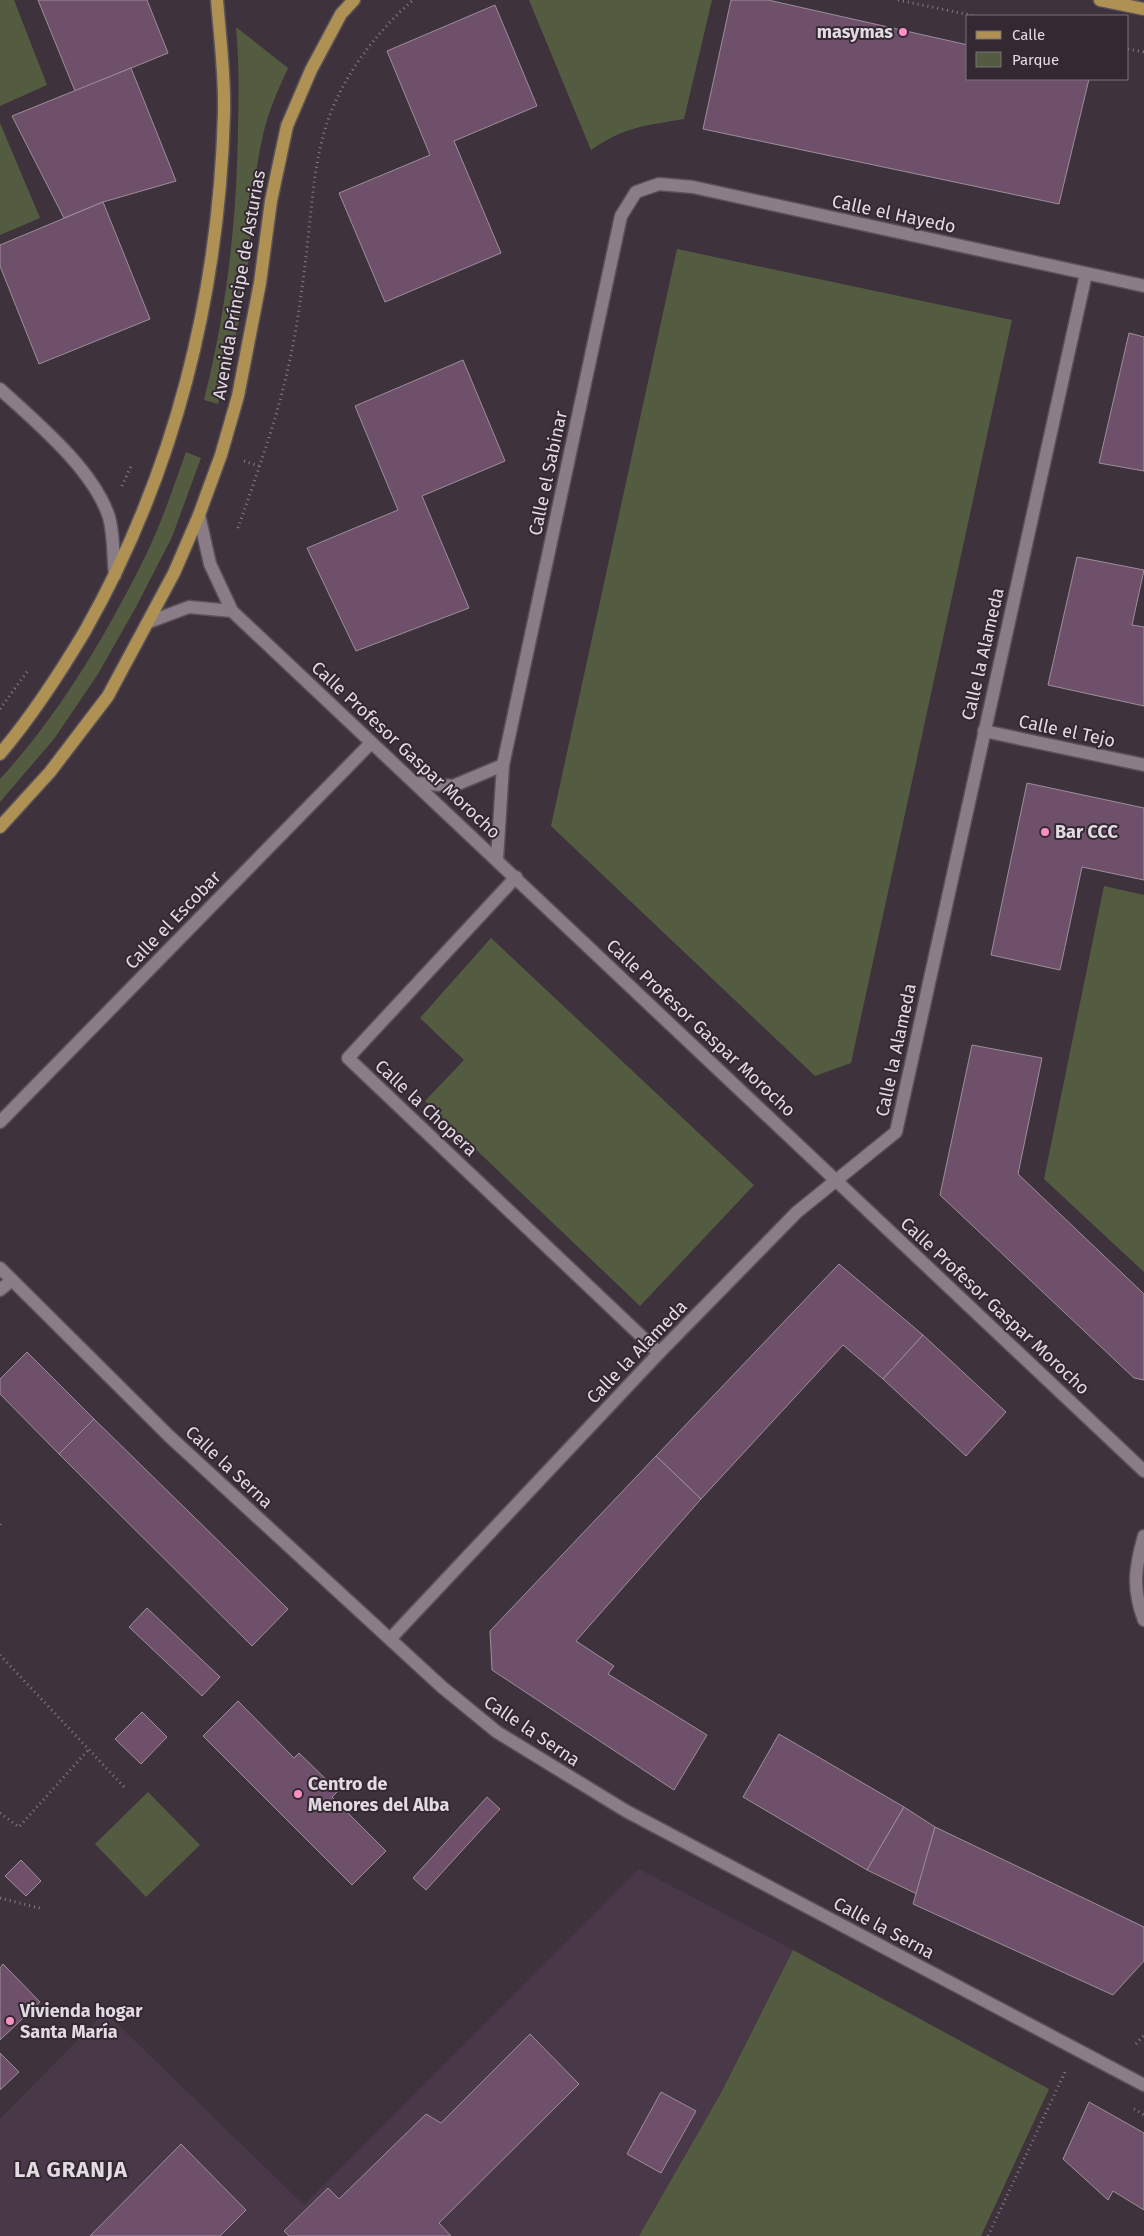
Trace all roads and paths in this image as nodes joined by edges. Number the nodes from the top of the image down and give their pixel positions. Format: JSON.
{"nodes":[{"id":1,"x":217,"y":0,"type":"edge"},
{"id":2,"x":354,"y":0,"type":"edge"},
{"id":3,"x":413,"y":0,"type":"edge"},
{"id":4,"x":898,"y":0,"type":"edge"},
{"id":5,"x":1100,"y":0,"type":"edge"},
{"id":6,"x":1144,"y":9,"type":"edge"},
{"id":7,"x":970,"y":15,"type":"edge"},
{"id":8,"x":1129,"y":49,"type":"edge"},
{"id":9,"x":1144,"y":52,"type":"edge"},
{"id":10,"x":636,"y":192,"type":"joint"},
{"id":11,"x":1086,"y":274,"type":"junction"},
{"id":12,"x":1144,"y":286,"type":"edge"},
{"id":13,"x":0,"y":389,"type":"edge"},
{"id":14,"x":199,"y":515,"type":"junction"},
{"id":15,"x":238,"y":528,"type":"dead end"},
{"id":16,"x":115,"y":575,"type":"junction"},
{"id":17,"x":232,"y":611,"type":"junction"},
{"id":18,"x":149,"y":622,"type":"junction"},
{"id":19,"x":32,"y":666,"type":"dead end"},
{"id":20,"x":0,"y":709,"type":"edge"},
{"id":21,"x":984,"y":730,"type":"junction"},
{"id":22,"x":371,"y":743,"type":"junction"},
{"id":23,"x":0,"y":754,"type":"edge"},
{"id":24,"x":503,"y":765,"type":"junction"},
{"id":25,"x":1144,"y":765,"type":"edge"},
{"id":26,"x":416,"y":783,"type":"junction"},
{"id":27,"x":0,"y":827,"type":"edge"},
{"id":28,"x":497,"y":859,"type":"junction"},
{"id":29,"x":516,"y":877,"type":"junction"},
{"id":30,"x":0,"y":1122,"type":"edge"},
{"id":31,"x":837,"y":1180,"type":"junction"},
{"id":32,"x":0,"y":1268,"type":"edge"},
{"id":33,"x":12,"y":1280,"type":"junction"},
{"id":34,"x":0,"y":1290,"type":"edge"},
{"id":35,"x":659,"y":1353,"type":"junction"},
{"id":36,"x":1144,"y":1471,"type":"edge"},
{"id":37,"x":1144,"y":1536,"type":"edge"},
{"id":38,"x":1144,"y":1620,"type":"edge"},
{"id":39,"x":390,"y":1639,"type":"junction"},
{"id":40,"x":0,"y":1655,"type":"edge"},
{"id":41,"x":89,"y":1749,"type":"junction"},
{"id":42,"x":126,"y":1789,"type":"dead end"},
{"id":43,"x":0,"y":1813,"type":"edge"},
{"id":44,"x":0,"y":1898,"type":"edge"},
{"id":45,"x":43,"y":1909,"type":"dead end"},
{"id":46,"x":1144,"y":2035,"type":"edge"},
{"id":47,"x":1136,"y":2044,"type":"dead end"},
{"id":48,"x":1065,"y":2072,"type":"dead end"},
{"id":49,"x":1144,"y":2085,"type":"edge"},
{"id":50,"x":988,"y":2236,"type":"edge"}],
"edges":[{"from":1,"to":16,"type":"main road","name":"Avenida Príncipe de Asturias"},
{"from":2,"to":14,"type":"main road","name":"Avenida Príncipe de Asturias"},
{"from":3,"to":15,"type":"path"},
{"from":4,"to":7,"type":"path"},
{"from":5,"to":6,"type":"main road"},
{"from":8,"to":9,"type":"path"},
{"from":10,"to":11,"type":"street","name":"Calle el Hayedo"},
{"from":10,"to":24,"type":"street","name":"Calle el Sabinar"},
{"from":11,"to":12,"type":"street","name":"Calle el Hayedo"},
{"from":11,"to":21,"type":"street","name":"Calle la Alameda"},
{"from":13,"to":16,"type":"street"},
{"from":14,"to":17,"type":"street","name":"Calle Profesor Gaspar Morocho"},
{"from":14,"to":18,"type":"main road","name":"Avenida Príncipe de Asturias"},
{"from":16,"to":23,"type":"main road","name":"Avenida Príncipe de Asturias"},
{"from":17,"to":18,"type":"street"},
{"from":17,"to":22,"type":"street","name":"Calle Profesor Gaspar Morocho"},
{"from":18,"to":27,"type":"main road","name":"Avenida Príncipe de Asturias"},
{"from":19,"to":20,"type":"path"},
{"from":21,"to":25,"type":"street","name":"Calle el Tejo"},
{"from":21,"to":31,"type":"street","name":"Calle la Alameda"},
{"from":22,"to":26,"type":"street","name":"Calle Profesor Gaspar Morocho"},
{"from":22,"to":30,"type":"street","name":"Calle el Escobar"},
{"from":24,"to":26,"type":"street"},
{"from":24,"to":28,"type":"street","name":"Calle el Sabinar"},
{"from":26,"to":28,"type":"street","name":"Calle Profesor Gaspar Morocho"},
{"from":28,"to":29,"type":"street","name":"Calle Profesor Gaspar Morocho"},
{"from":29,"to":31,"type":"street","name":"Calle Profesor Gaspar Morocho"},
{"from":29,"to":35,"type":"street","name":"Calle la Chopera"},
{"from":31,"to":35,"type":"street","name":"Calle la Alameda"},
{"from":31,"to":36,"type":"street","name":"Calle Profesor Gaspar Morocho"},
{"from":32,"to":33,"type":"street","name":"Calle la Serna"},
{"from":33,"to":34,"type":"street"},
{"from":33,"to":39,"type":"street","name":"Calle la Serna"},
{"from":35,"to":39,"type":"street","name":"Calle la Alameda"},
{"from":37,"to":38,"type":"street"},
{"from":39,"to":49,"type":"street","name":"Calle la Serna"},
{"from":40,"to":41,"type":"path"},
{"from":41,"to":42,"type":"path"},
{"from":41,"to":43,"type":"path"},
{"from":44,"to":45,"type":"path"},
{"from":46,"to":47,"type":"path"},
{"from":48,"to":50,"type":"path"}]}
